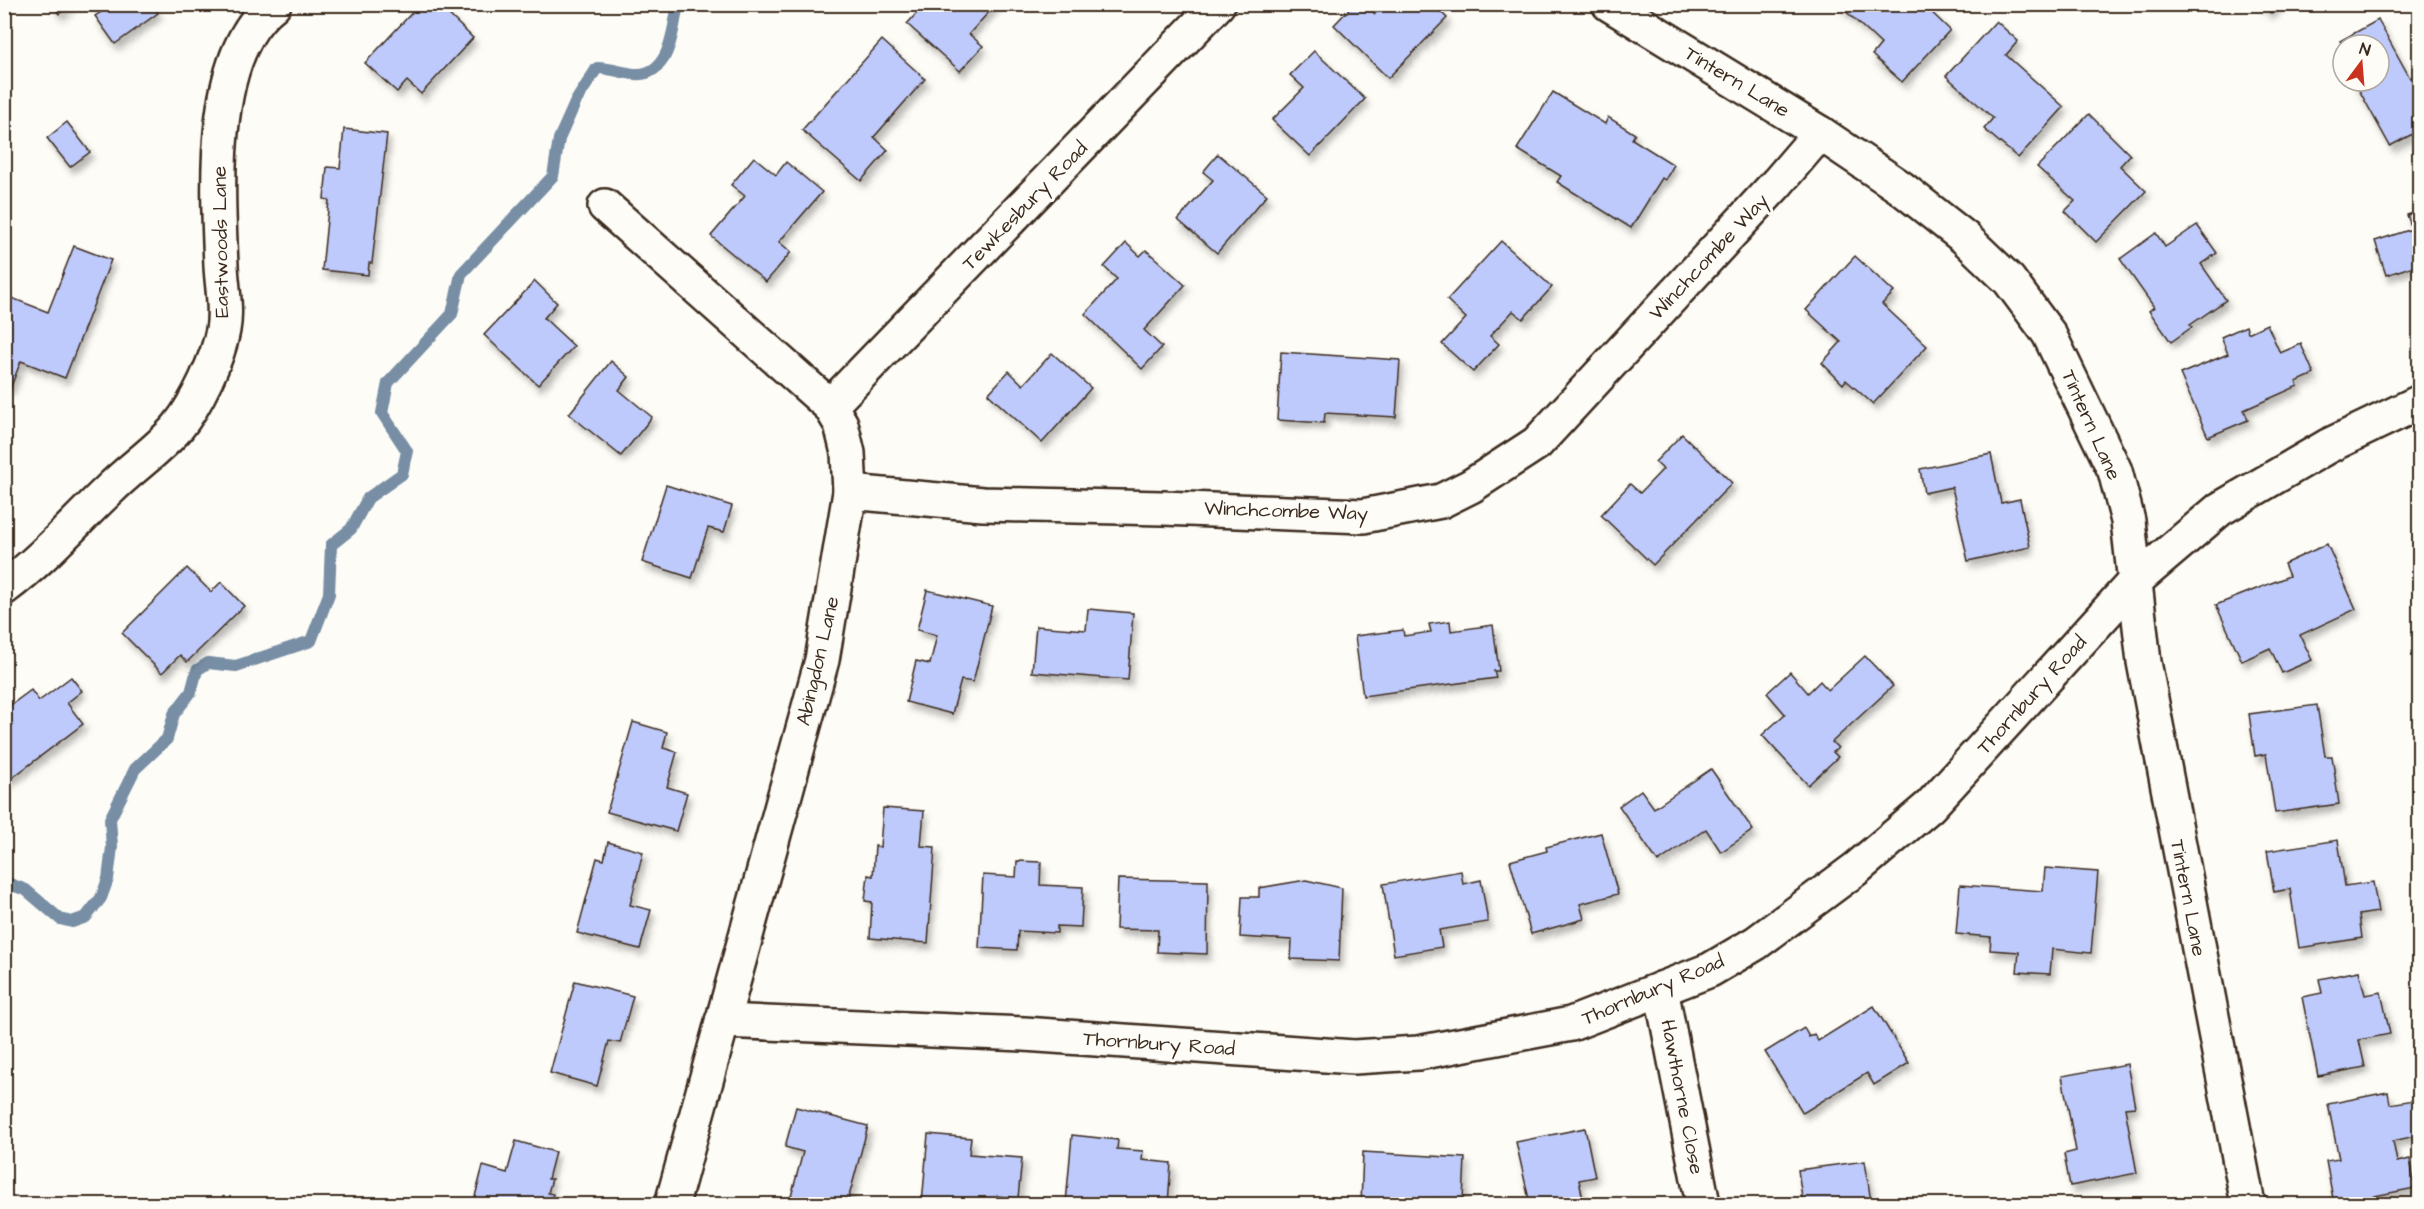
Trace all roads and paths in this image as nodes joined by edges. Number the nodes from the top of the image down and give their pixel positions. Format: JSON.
{"nodes":[{"id":1,"x":274,"y":4,"type":"edge"},
{"id":2,"x":1218,"y":4,"type":"edge"},
{"id":3,"x":1609,"y":4,"type":"edge"},
{"id":4,"x":1820,"y":133,"type":"junction"},
{"id":5,"x":604,"y":206,"type":"dead end"},
{"id":6,"x":2420,"y":402,"type":"edge"},
{"id":7,"x":830,"y":406,"type":"junction"},
{"id":8,"x":850,"y":492,"type":"junction"},
{"id":9,"x":2134,"y":582,"type":"junction"},
{"id":10,"x":4,"y":588,"type":"edge"},
{"id":11,"x":1661,"y":989,"type":"junction"},
{"id":12,"x":722,"y":1021,"type":"junction"},
{"id":13,"x":672,"y":1204,"type":"edge"},
{"id":14,"x":1703,"y":1204,"type":"edge"},
{"id":15,"x":2248,"y":1204,"type":"edge"}],
"edges":[{"from":1,"to":10,"type":"street","name":"Eastwoods Lane"},
{"from":2,"to":7,"type":"street","name":"Tewkesbury Road"},
{"from":3,"to":4,"type":"street","name":"Tintern Lane"},
{"from":4,"to":8,"type":"street","name":"Winchcombe Way"},
{"from":4,"to":9,"type":"street","name":"Tintern Lane"},
{"from":5,"to":7,"type":"street","name":"Abingdon Lane"},
{"from":6,"to":9,"type":"street","name":"Thornbury Road"},
{"from":7,"to":8,"type":"street","name":"Abingdon Lane"},
{"from":8,"to":12,"type":"street","name":"Abingdon Lane"},
{"from":9,"to":11,"type":"street","name":"Thornbury Road"},
{"from":9,"to":15,"type":"street","name":"Tintern Lane"},
{"from":11,"to":12,"type":"street","name":"Thornbury Road"},
{"from":11,"to":14,"type":"street","name":"Hawthorne Close"},
{"from":12,"to":13,"type":"street","name":"Abingdon Lane"}]}
